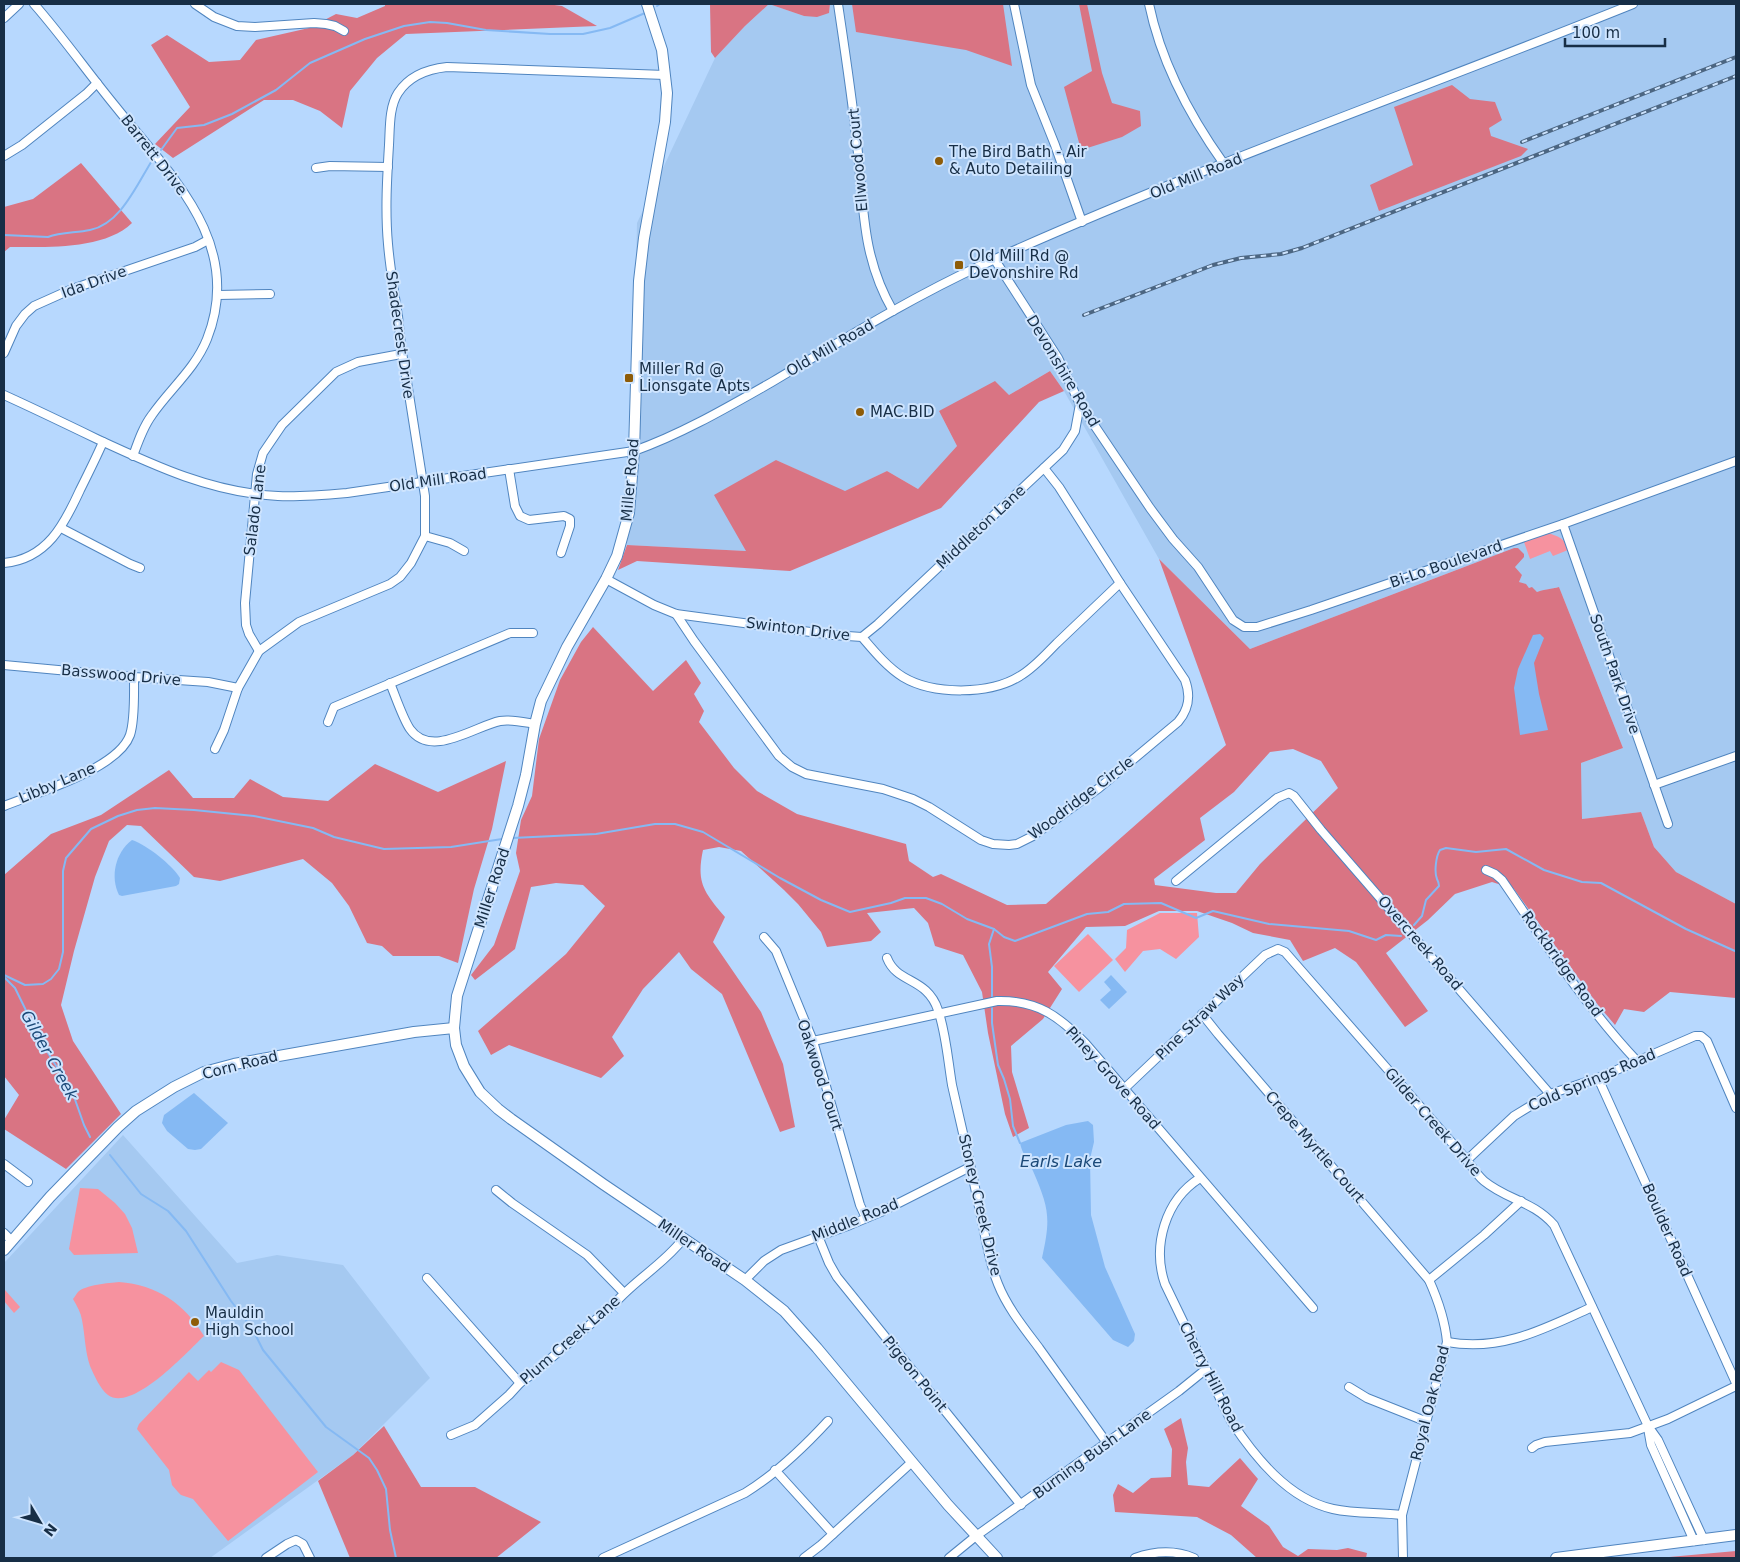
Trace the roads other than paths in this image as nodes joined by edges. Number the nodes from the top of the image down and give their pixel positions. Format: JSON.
{"nodes":[{"id":1,"x":19,"y":4,"type":"edge"},
{"id":2,"x":34,"y":4,"type":"edge"},
{"id":3,"x":195,"y":4,"type":"edge"},
{"id":4,"x":647,"y":4,"type":"edge"},
{"id":5,"x":838,"y":4,"type":"edge"},
{"id":6,"x":1014,"y":4,"type":"edge"},
{"id":7,"x":1149,"y":4,"type":"edge"},
{"id":8,"x":1633,"y":4,"type":"edge"},
{"id":9,"x":4,"y":18,"type":"edge"},
{"id":10,"x":344,"y":32,"type":"dead end"},
{"id":11,"x":665,"y":75,"type":"junction"},
{"id":12,"x":97,"y":83,"type":"junction"},
{"id":13,"x":4,"y":156,"type":"edge"},
{"id":14,"x":1224,"y":164,"type":"junction"},
{"id":15,"x":388,"y":167,"type":"junction"},
{"id":16,"x":316,"y":168,"type":"dead end"},
{"id":17,"x":1082,"y":222,"type":"junction"},
{"id":18,"x":208,"y":240,"type":"junction"},
{"id":19,"x":995,"y":260,"type":"junction"},
{"id":20,"x":270,"y":294,"type":"dead end"},
{"id":21,"x":218,"y":295,"type":"junction"},
{"id":22,"x":893,"y":311,"type":"junction"},
{"id":23,"x":4,"y":354,"type":"edge"},
{"id":24,"x":402,"y":354,"type":"junction"},
{"id":25,"x":4,"y":394,"type":"edge"},
{"id":26,"x":1080,"y":404,"type":"junction"},
{"id":27,"x":103,"y":442,"type":"junction"},
{"id":28,"x":634,"y":451,"type":"junction"},
{"id":29,"x":133,"y":456,"type":"junction"},
{"id":30,"x":1736,"y":461,"type":"edge"},
{"id":31,"x":1044,"y":468,"type":"junction"},
{"id":32,"x":509,"y":469,"type":"junction"},
{"id":33,"x":422,"y":482,"type":"junction"},
{"id":34,"x":255,"y":494,"type":"junction"},
{"id":35,"x":1563,"y":524,"type":"junction"},
{"id":36,"x":61,"y":528,"type":"junction"},
{"id":37,"x":425,"y":536,"type":"junction"},
{"id":38,"x":464,"y":551,"type":"dead end"},
{"id":39,"x":561,"y":553,"type":"dead end"},
{"id":40,"x":1186,"y":553,"type":"joint"},
{"id":41,"x":4,"y":563,"type":"edge"},
{"id":42,"x":140,"y":568,"type":"dead end"},
{"id":43,"x":606,"y":579,"type":"junction"},
{"id":44,"x":1120,"y":583,"type":"junction"},
{"id":45,"x":676,"y":614,"type":"junction"},
{"id":46,"x":533,"y":633,"type":"dead end"},
{"id":47,"x":862,"y":637,"type":"junction"},
{"id":48,"x":259,"y":651,"type":"junction"},
{"id":49,"x":4,"y":665,"type":"edge"},
{"id":50,"x":134,"y":677,"type":"junction"},
{"id":51,"x":390,"y":683,"type":"junction"},
{"id":52,"x":238,"y":688,"type":"junction"},
{"id":53,"x":328,"y":722,"type":"dead end"},
{"id":54,"x":534,"y":724,"type":"junction"},
{"id":55,"x":215,"y":749,"type":"dead end"},
{"id":56,"x":1736,"y":756,"type":"edge"},
{"id":57,"x":1654,"y":785,"type":"junction"},
{"id":58,"x":4,"y":806,"type":"edge"},
{"id":59,"x":1668,"y":824,"type":"dead end"},
{"id":60,"x":1486,"y":870,"type":"dead end"},
{"id":61,"x":1176,"y":881,"type":"dead end"},
{"id":62,"x":764,"y":937,"type":"dead end"},
{"id":63,"x":1278,"y":949,"type":"joint"},
{"id":64,"x":887,"y":958,"type":"dead end"},
{"id":65,"x":939,"y":1013,"type":"junction"},
{"id":66,"x":1202,"y":1014,"type":"junction"},
{"id":67,"x":454,"y":1028,"type":"junction"},
{"id":68,"x":813,"y":1041,"type":"junction"},
{"id":69,"x":1637,"y":1060,"type":"junction"},
{"id":70,"x":1598,"y":1078,"type":"junction"},
{"id":71,"x":1124,"y":1089,"type":"junction"},
{"id":72,"x":1550,"y":1094,"type":"junction"},
{"id":73,"x":1736,"y":1108,"type":"edge"},
{"id":74,"x":1467,"y":1160,"type":"junction"},
{"id":75,"x":4,"y":1164,"type":"edge"},
{"id":76,"x":970,"y":1167,"type":"junction"},
{"id":77,"x":1200,"y":1178,"type":"junction"},
{"id":78,"x":28,"y":1182,"type":"dead end"},
{"id":79,"x":496,"y":1190,"type":"dead end"},
{"id":80,"x":1521,"y":1201,"type":"junction"},
{"id":81,"x":866,"y":1218,"type":"junction"},
{"id":82,"x":4,"y":1233,"type":"edge"},
{"id":83,"x":818,"y":1236,"type":"junction"},
{"id":84,"x":683,"y":1238,"type":"junction"},
{"id":85,"x":12,"y":1241,"type":"junction"},
{"id":86,"x":4,"y":1250,"type":"edge"},
{"id":87,"x":427,"y":1278,"type":"dead end"},
{"id":88,"x":745,"y":1280,"type":"junction"},
{"id":89,"x":1429,"y":1280,"type":"junction"},
{"id":90,"x":624,"y":1293,"type":"junction"},
{"id":91,"x":1313,"y":1308,"type":"dead end"},
{"id":92,"x":1592,"y":1308,"type":"junction"},
{"id":93,"x":1447,"y":1342,"type":"junction"},
{"id":94,"x":1205,"y":1370,"type":"junction"},
{"id":95,"x":520,"y":1383,"type":"junction"},
{"id":96,"x":1736,"y":1384,"type":"edge"},
{"id":97,"x":1349,"y":1387,"type":"dead end"},
{"id":98,"x":1426,"y":1421,"type":"junction"},
{"id":99,"x":828,"y":1422,"type":"dead end"},
{"id":100,"x":1648,"y":1426,"type":"junction"},
{"id":101,"x":451,"y":1435,"type":"dead end"},
{"id":102,"x":1107,"y":1443,"type":"junction"},
{"id":103,"x":1532,"y":1448,"type":"dead end"},
{"id":104,"x":912,"y":1462,"type":"junction"},
{"id":105,"x":776,"y":1470,"type":"junction"},
{"id":106,"x":1021,"y":1505,"type":"junction"},
{"id":107,"x":1402,"y":1515,"type":"junction"},
{"id":108,"x":833,"y":1534,"type":"junction"},
{"id":109,"x":1736,"y":1535,"type":"edge"},
{"id":110,"x":976,"y":1536,"type":"junction"},
{"id":111,"x":1699,"y":1541,"type":"junction"},
{"id":112,"x":266,"y":1558,"type":"edge"},
{"id":113,"x":310,"y":1558,"type":"edge"},
{"id":114,"x":607,"y":1558,"type":"edge"},
{"id":115,"x":804,"y":1558,"type":"edge"},
{"id":116,"x":950,"y":1558,"type":"edge"},
{"id":117,"x":997,"y":1558,"type":"edge"},
{"id":118,"x":1135,"y":1558,"type":"edge"},
{"id":119,"x":1194,"y":1558,"type":"edge"},
{"id":120,"x":1403,"y":1558,"type":"edge"},
{"id":121,"x":1556,"y":1558,"type":"edge"}],
"edges":[{"from":1,"to":9,"type":"street"},
{"from":2,"to":12,"type":"street","name":"Barrett Drive"},
{"from":3,"to":10,"type":"street"},
{"from":4,"to":11,"type":"street","name":"Miller Road"},
{"from":5,"to":22,"type":"street","name":"Ellwood Court"},
{"from":6,"to":17,"type":"street"},
{"from":7,"to":14,"type":"street"},
{"from":8,"to":14,"type":"street","name":"Old Mill Road"},
{"from":11,"to":15,"type":"street","name":"Shadecrest Drive"},
{"from":11,"to":28,"type":"street","name":"Miller Road"},
{"from":12,"to":13,"type":"street"},
{"from":12,"to":18,"type":"street","name":"Barrett Drive"},
{"from":14,"to":17,"type":"street","name":"Old Mill Road"},
{"from":15,"to":16,"type":"street"},
{"from":15,"to":24,"type":"street","name":"Shadecrest Drive"},
{"from":17,"to":19,"type":"street","name":"Old Mill Road"},
{"from":18,"to":21,"type":"street","name":"Barrett Drive"},
{"from":18,"to":23,"type":"street","name":"Ida Drive"},
{"from":19,"to":22,"type":"street","name":"Old Mill Road"},
{"from":19,"to":26,"type":"street","name":"Devonshire Road"},
{"from":20,"to":21,"type":"street"},
{"from":21,"to":29,"type":"street","name":"Barrett Drive"},
{"from":22,"to":28,"type":"street","name":"Old Mill Road"},
{"from":24,"to":33,"type":"street","name":"Shadecrest Drive"},
{"from":24,"to":34,"type":"street","name":"Salado Lane"},
{"from":25,"to":27,"type":"street","name":"Old Mill Road"},
{"from":26,"to":31,"type":"street","name":"Middleton Lane"},
{"from":26,"to":40,"type":"street","name":"Devonshire Road"},
{"from":27,"to":29,"type":"street","name":"Old Mill Road"},
{"from":27,"to":36,"type":"street"},
{"from":28,"to":32,"type":"street","name":"Old Mill Road"},
{"from":28,"to":43,"type":"street","name":"Miller Road"},
{"from":29,"to":34,"type":"street","name":"Old Mill Road"},
{"from":30,"to":35,"type":"street","name":"Bi-Lo Boulevard"},
{"from":31,"to":44,"type":"street","name":"Woodridge Circle"},
{"from":31,"to":47,"type":"street","name":"Middleton Lane"},
{"from":32,"to":33,"type":"street","name":"Old Mill Road"},
{"from":32,"to":39,"type":"street"},
{"from":33,"to":34,"type":"street","name":"Old Mill Road"},
{"from":33,"to":37,"type":"street","name":"Shadecrest Drive"},
{"from":34,"to":48,"type":"street","name":"Salado Lane"},
{"from":35,"to":40,"type":"street","name":"Bi-Lo Boulevard"},
{"from":35,"to":57,"type":"street","name":"South Park Drive"},
{"from":36,"to":41,"type":"street"},
{"from":36,"to":42,"type":"street"},
{"from":37,"to":38,"type":"street"},
{"from":37,"to":48,"type":"street","name":"Shadecrest Drive"},
{"from":43,"to":45,"type":"street","name":"Swinton Drive"},
{"from":43,"to":54,"type":"street","name":"Miller Road"},
{"from":44,"to":45,"type":"street","name":"Woodridge Circle"},
{"from":44,"to":47,"type":"street","name":"Swinton Drive"},
{"from":45,"to":47,"type":"street","name":"Swinton Drive"},
{"from":46,"to":51,"type":"street"},
{"from":48,"to":52,"type":"street","name":"Shadecrest Drive"},
{"from":49,"to":50,"type":"street","name":"Basswood Drive"},
{"from":50,"to":52,"type":"street","name":"Basswood Drive"},
{"from":50,"to":58,"type":"street","name":"Libby Lane"},
{"from":51,"to":53,"type":"street"},
{"from":51,"to":54,"type":"street"},
{"from":52,"to":55,"type":"street","name":"Shadecrest Drive"},
{"from":54,"to":67,"type":"street","name":"Miller Road"},
{"from":56,"to":57,"type":"street"},
{"from":57,"to":59,"type":"street","name":"South Park Drive"},
{"from":60,"to":69,"type":"street","name":"Rockbridge Road"},
{"from":61,"to":72,"type":"street","name":"Overcreek Road"},
{"from":62,"to":68,"type":"street","name":"Oakwood Court"},
{"from":63,"to":66,"type":"street","name":"Pine Straw Way"},
{"from":63,"to":74,"type":"street","name":"Gilder Creek Drive"},
{"from":64,"to":65,"type":"street","name":"Stoney Creek Drive"},
{"from":65,"to":68,"type":"street","name":"Piney Grove Road"},
{"from":65,"to":71,"type":"street","name":"Piney Grove Road"},
{"from":65,"to":76,"type":"street","name":"Stoney Creek Drive"},
{"from":66,"to":71,"type":"street","name":"Pine Straw Way"},
{"from":66,"to":89,"type":"street","name":"Crepe Myrtle Court"},
{"from":67,"to":84,"type":"street","name":"Miller Road"},
{"from":67,"to":85,"type":"street","name":"Corn Road"},
{"from":68,"to":81,"type":"street","name":"Oakwood Court"},
{"from":69,"to":70,"type":"street","name":"Cold Springs Road"},
{"from":69,"to":73,"type":"street","name":"Cold Springs Road"},
{"from":70,"to":72,"type":"street","name":"Cold Springs Road"},
{"from":70,"to":96,"type":"street","name":"Boulder Road"},
{"from":71,"to":77,"type":"street","name":"Piney Grove Road"},
{"from":72,"to":74,"type":"street","name":"Cold Springs Road"},
{"from":74,"to":80,"type":"street","name":"Gilder Creek Drive"},
{"from":75,"to":78,"type":"street"},
{"from":76,"to":81,"type":"street","name":"Middle Road"},
{"from":76,"to":102,"type":"street","name":"Stoney Creek Drive"},
{"from":77,"to":91,"type":"street","name":"Piney Grove Road"},
{"from":77,"to":94,"type":"street","name":"Cherry Hill Road"},
{"from":79,"to":90,"type":"street"},
{"from":80,"to":89,"type":"street"},
{"from":80,"to":92,"type":"street","name":"Gilder Creek Drive"},
{"from":81,"to":83,"type":"street","name":"Middle Road"},
{"from":82,"to":85,"type":"street"},
{"from":83,"to":88,"type":"street","name":"Middle Road"},
{"from":83,"to":106,"type":"street","name":"Pigeon Point"},
{"from":84,"to":88,"type":"street","name":"Miller Road"},
{"from":84,"to":90,"type":"street","name":"Plum Creek Lane"},
{"from":85,"to":86,"type":"street","name":"Corn Road"},
{"from":87,"to":95,"type":"street"},
{"from":88,"to":104,"type":"street","name":"Miller Road"},
{"from":89,"to":93,"type":"street","name":"Royal Oak Road"},
{"from":90,"to":95,"type":"street","name":"Plum Creek Lane"},
{"from":92,"to":93,"type":"street"},
{"from":92,"to":100,"type":"street","name":"Gilder Creek Drive"},
{"from":93,"to":98,"type":"street","name":"Royal Oak Road"},
{"from":94,"to":102,"type":"street","name":"Burning Bush Lane"},
{"from":94,"to":107,"type":"street","name":"Cherry Hill Road"},
{"from":95,"to":101,"type":"street","name":"Plum Creek Lane"},
{"from":96,"to":100,"type":"street"},
{"from":97,"to":98,"type":"street"},
{"from":98,"to":107,"type":"street","name":"Royal Oak Road"},
{"from":99,"to":105,"type":"street"},
{"from":100,"to":103,"type":"street"},
{"from":100,"to":111,"type":"street","name":"Gilder Creek Drive"},
{"from":102,"to":106,"type":"street","name":"Burning Bush Lane"},
{"from":104,"to":108,"type":"street"},
{"from":104,"to":110,"type":"street","name":"Miller Road"},
{"from":105,"to":108,"type":"street"},
{"from":105,"to":114,"type":"street"},
{"from":106,"to":110,"type":"street","name":"Burning Bush Lane"},
{"from":107,"to":120,"type":"street","name":"Royal Oak Road"},
{"from":108,"to":115,"type":"street"},
{"from":109,"to":111,"type":"street"},
{"from":110,"to":116,"type":"street","name":"Burning Bush Lane"},
{"from":110,"to":117,"type":"street","name":"Miller Road"},
{"from":111,"to":121,"type":"street"},
{"from":112,"to":113,"type":"street"},
{"from":118,"to":119,"type":"street"}]}
